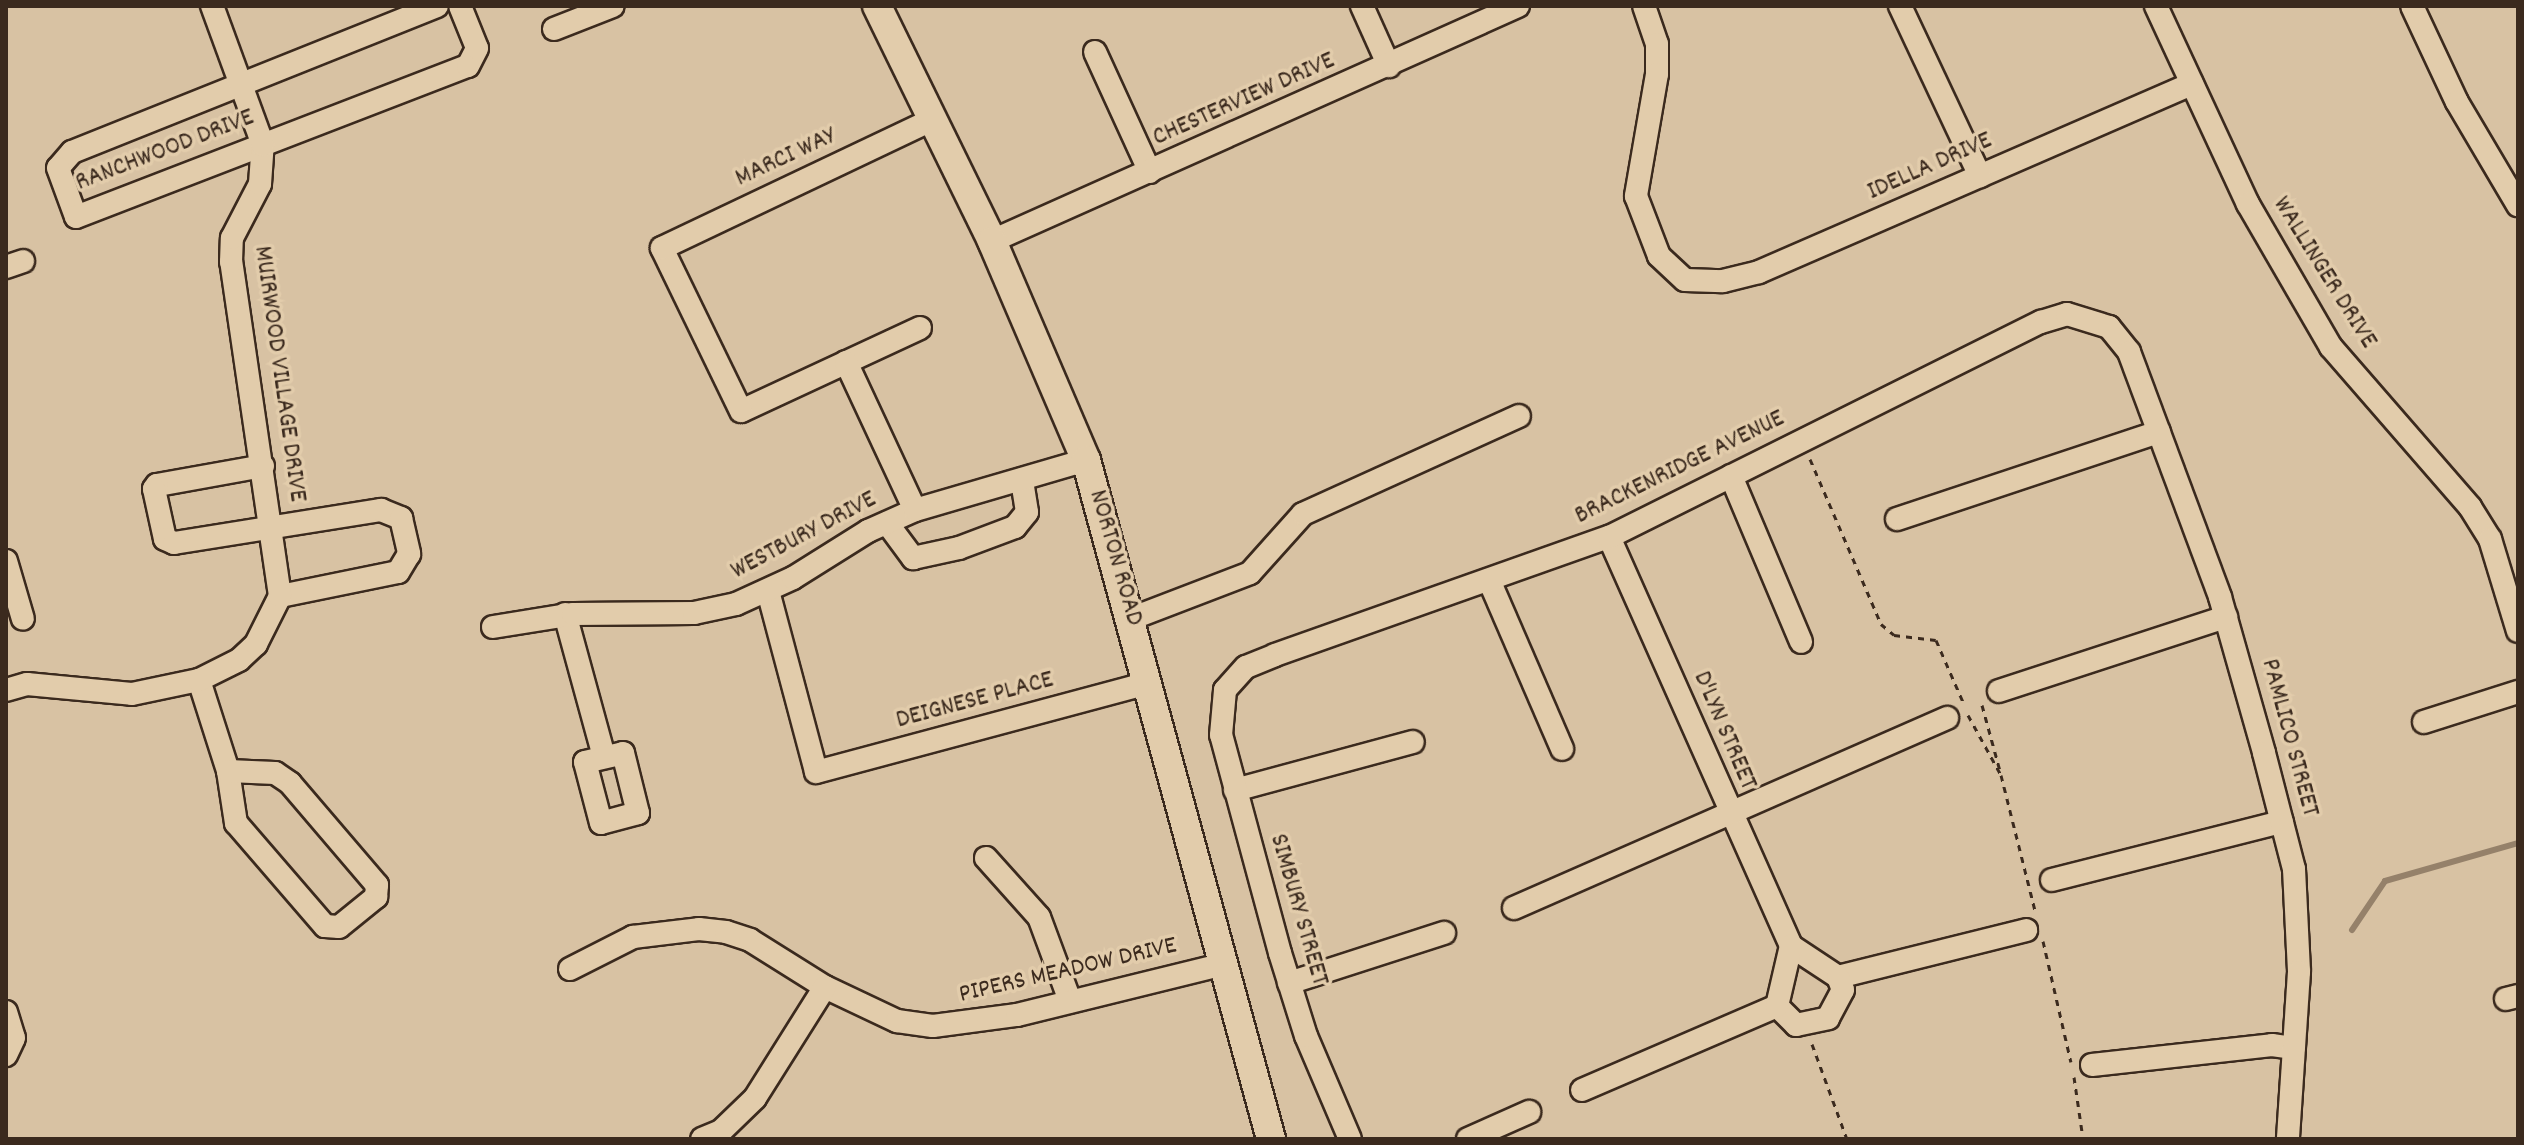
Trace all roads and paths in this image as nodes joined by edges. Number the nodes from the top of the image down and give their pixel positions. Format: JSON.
{"nodes":[{"id":1,"x":212,"y":6,"type":"edge"},
{"id":2,"x":437,"y":6,"type":"edge"},
{"id":3,"x":460,"y":6,"type":"edge"},
{"id":4,"x":613,"y":6,"type":"edge"},
{"id":5,"x":877,"y":6,"type":"edge"},
{"id":6,"x":1362,"y":6,"type":"edge"},
{"id":7,"x":1518,"y":6,"type":"edge"},
{"id":8,"x":1644,"y":6,"type":"edge"},
{"id":9,"x":1900,"y":6,"type":"edge"},
{"id":10,"x":2156,"y":6,"type":"edge"},
{"id":11,"x":2412,"y":6,"type":"edge"},
{"id":12,"x":554,"y":29,"type":"dead end"},
{"id":13,"x":1095,"y":52,"type":"dead end"},
{"id":14,"x":1389,"y":66,"type":"junction"},
{"id":15,"x":2192,"y":84,"type":"junction"},
{"id":16,"x":242,"y":88,"type":"junction"},
{"id":17,"x":934,"y":119,"type":"junction"},
{"id":18,"x":263,"y":143,"type":"junction"},
{"id":19,"x":1150,"y":172,"type":"junction"},
{"id":20,"x":1980,"y":176,"type":"junction"},
{"id":21,"x":2516,"y":199,"type":"edge"},
{"id":22,"x":992,"y":241,"type":"junction"},
{"id":23,"x":920,"y":328,"type":"dead end"},
{"id":24,"x":846,"y":362,"type":"junction"},
{"id":25,"x":2136,"y":368,"type":"joint"},
{"id":26,"x":1519,"y":416,"type":"dead end"},
{"id":27,"x":2159,"y":432,"type":"junction"},
{"id":28,"x":1802,"y":441,"type":"junction"},
{"id":29,"x":1086,"y":460,"type":"junction"},
{"id":30,"x":263,"y":466,"type":"junction"},
{"id":31,"x":1731,"y":476,"type":"junction"},
{"id":32,"x":1022,"y":479,"type":"junction"},
{"id":33,"x":915,"y":510,"type":"junction"},
{"id":34,"x":1897,"y":519,"type":"dead end"},
{"id":35,"x":887,"y":523,"type":"junction"},
{"id":36,"x":272,"y":526,"type":"junction"},
{"id":37,"x":1609,"y":537,"type":"junction"},
{"id":38,"x":6,"y":561,"type":"edge"},
{"id":39,"x":1489,"y":580,"type":"junction"},
{"id":40,"x":768,"y":591,"type":"junction"},
{"id":41,"x":280,"y":596,"type":"junction"},
{"id":42,"x":565,"y":614,"type":"junction"},
{"id":43,"x":2226,"y":617,"type":"junction"},
{"id":44,"x":1133,"y":618,"type":"junction"},
{"id":45,"x":23,"y":619,"type":"dead end"},
{"id":46,"x":493,"y":627,"type":"dead end"},
{"id":47,"x":2518,"y":631,"type":"edge"},
{"id":48,"x":1801,"y":642,"type":"dead end"},
{"id":49,"x":199,"y":680,"type":"junction"},
{"id":50,"x":1149,"y":683,"type":"junction"},
{"id":51,"x":6,"y":690,"type":"edge"},
{"id":52,"x":1225,"y":690,"type":"joint"},
{"id":53,"x":2518,"y":692,"type":"edge"},
{"id":54,"x":1990,"y":694,"type":"joint"},
{"id":55,"x":1947,"y":718,"type":"dead end"},
{"id":56,"x":2424,"y":722,"type":"dead end"},
{"id":57,"x":1413,"y":742,"type":"dead end"},
{"id":58,"x":1562,"y":749,"type":"dead end"},
{"id":59,"x":604,"y":757,"type":"dead end"},
{"id":60,"x":228,"y":771,"type":"junction"},
{"id":61,"x":2001,"y":775,"type":"junction"},
{"id":62,"x":1235,"y":790,"type":"junction"},
{"id":63,"x":1729,"y":814,"type":"junction"},
{"id":64,"x":2282,"y":822,"type":"junction"},
{"id":65,"x":986,"y":858,"type":"dead end"},
{"id":66,"x":2052,"y":880,"type":"dead end"},
{"id":67,"x":1514,"y":908,"type":"dead end"},
{"id":68,"x":2034,"y":926,"type":"junction"},
{"id":69,"x":1444,"y":933,"type":"dead end"},
{"id":70,"x":1791,"y":946,"type":"junction"},
{"id":71,"x":1224,"y":964,"type":"junction"},
{"id":72,"x":570,"y":969,"type":"dead end"},
{"id":73,"x":1838,"y":977,"type":"junction"},
{"id":74,"x":1289,"y":983,"type":"junction"},
{"id":75,"x":825,"y":987,"type":"junction"},
{"id":76,"x":1070,"y":1001,"type":"junction"},
{"id":77,"x":1777,"y":1006,"type":"junction"},
{"id":78,"x":6,"y":1012,"type":"edge"},
{"id":79,"x":1805,"y":1025,"type":"junction"},
{"id":80,"x":2294,"y":1048,"type":"junction"},
{"id":81,"x":6,"y":1055,"type":"edge"},
{"id":82,"x":2092,"y":1065,"type":"dead end"},
{"id":83,"x":1582,"y":1090,"type":"dead end"},
{"id":84,"x":1529,"y":1112,"type":"dead end"},
{"id":85,"x":702,"y":1139,"type":"edge"},
{"id":86,"x":1271,"y":1139,"type":"edge"},
{"id":87,"x":1350,"y":1139,"type":"edge"},
{"id":88,"x":1468,"y":1139,"type":"edge"},
{"id":89,"x":1847,"y":1139,"type":"edge"},
{"id":90,"x":2083,"y":1139,"type":"edge"},
{"id":91,"x":2288,"y":1139,"type":"edge"}],
"edges":[{"from":1,"to":16,"type":"street","name":"MUIRWOOD VILLAGE DRIVE"},
{"from":2,"to":16,"type":"street","name":"RANCHWOOD DRIVE"},
{"from":3,"to":18,"type":"street","name":"RANCHWOOD DRIVE"},
{"from":4,"to":12,"type":"street"},
{"from":5,"to":17,"type":"main road","name":"NORTON ROAD"},
{"from":6,"to":14,"type":"street"},
{"from":7,"to":14,"type":"street","name":"CHESTERVIEW DRIVE"},
{"from":8,"to":20,"type":"street","name":"IDELLA DRIVE"},
{"from":9,"to":20,"type":"street"},
{"from":10,"to":15,"type":"street","name":"WALLINGER DRIVE"},
{"from":11,"to":21,"type":"street"},
{"from":13,"to":19,"type":"street"},
{"from":14,"to":19,"type":"street","name":"CHESTERVIEW DRIVE"},
{"from":15,"to":20,"type":"street","name":"IDELLA DRIVE"},
{"from":15,"to":47,"type":"street","name":"WALLINGER DRIVE"},
{"from":16,"to":18,"type":"street","name":"MUIRWOOD VILLAGE DRIVE"},
{"from":16,"to":18,"type":"street","name":"RANCHWOOD DRIVE"},
{"from":17,"to":22,"type":"main road","name":"NORTON ROAD"},
{"from":17,"to":24,"type":"street","name":"MARCI WAY"},
{"from":18,"to":30,"type":"street","name":"MUIRWOOD VILLAGE DRIVE"},
{"from":19,"to":22,"type":"street","name":"CHESTERVIEW DRIVE"},
{"from":22,"to":29,"type":"main road","name":"NORTON ROAD"},
{"from":23,"to":24,"type":"street"},
{"from":24,"to":33,"type":"street"},
{"from":25,"to":27,"type":"street","name":"PAMLICO STREET"},
{"from":25,"to":28,"type":"street","name":"BRACKENRIDGE AVENUE"},
{"from":26,"to":44,"type":"street"},
{"from":27,"to":34,"type":"street"},
{"from":27,"to":43,"type":"street","name":"PAMLICO STREET"},
{"from":28,"to":31,"type":"street","name":"BRACKENRIDGE AVENUE"},
{"from":28,"to":61,"type":"path"},
{"from":29,"to":32,"type":"street","name":"WESTBURY DRIVE"},
{"from":29,"to":44,"type":"main road","name":"NORTON ROAD"},
{"from":30,"to":36,"type":"street","name":"MUIRWOOD VILLAGE DRIVE"},
{"from":30,"to":36,"type":"street"},
{"from":31,"to":37,"type":"street","name":"BRACKENRIDGE AVENUE"},
{"from":31,"to":48,"type":"street"},
{"from":32,"to":33,"type":"street","name":"WESTBURY DRIVE"},
{"from":32,"to":35,"type":"street"},
{"from":33,"to":35,"type":"street","name":"WESTBURY DRIVE"},
{"from":35,"to":40,"type":"street","name":"WESTBURY DRIVE"},
{"from":36,"to":41,"type":"street","name":"MUIRWOOD VILLAGE DRIVE"},
{"from":36,"to":41,"type":"street"},
{"from":37,"to":39,"type":"street","name":"BRACKENRIDGE AVENUE"},
{"from":37,"to":63,"type":"street","name":"D'LYN STREET"},
{"from":38,"to":45,"type":"street"},
{"from":39,"to":52,"type":"street","name":"BRACKENRIDGE AVENUE"},
{"from":39,"to":58,"type":"street"},
{"from":40,"to":42,"type":"street","name":"WESTBURY DRIVE"},
{"from":40,"to":50,"type":"street","name":"DEIGNESE PLACE"},
{"from":41,"to":49,"type":"street"},
{"from":42,"to":46,"type":"street","name":"WESTBURY DRIVE"},
{"from":42,"to":59,"type":"street"},
{"from":43,"to":54,"type":"street"},
{"from":43,"to":64,"type":"street","name":"PAMLICO STREET"},
{"from":44,"to":50,"type":"main road","name":"NORTON ROAD"},
{"from":49,"to":51,"type":"street"},
{"from":49,"to":60,"type":"street"},
{"from":50,"to":71,"type":"main road","name":"NORTON ROAD"},
{"from":52,"to":62,"type":"street","name":"SIMBURY STREET"},
{"from":53,"to":56,"type":"street"},
{"from":54,"to":61,"type":"path"},
{"from":55,"to":63,"type":"street"},
{"from":57,"to":62,"type":"street"},
{"from":60,"to":60,"type":"street"},
{"from":61,"to":68,"type":"path"},
{"from":62,"to":74,"type":"street","name":"SIMBURY STREET"},
{"from":63,"to":67,"type":"street"},
{"from":63,"to":70,"type":"street","name":"D'LYN STREET"},
{"from":64,"to":66,"type":"street"},
{"from":64,"to":80,"type":"street","name":"PAMLICO STREET"},
{"from":65,"to":76,"type":"street"},
{"from":68,"to":73,"type":"street"},
{"from":68,"to":90,"type":"path"},
{"from":69,"to":74,"type":"street"},
{"from":70,"to":73,"type":"street"},
{"from":70,"to":77,"type":"street"},
{"from":71,"to":76,"type":"street","name":"PIPERS MEADOW DRIVE"},
{"from":71,"to":86,"type":"main road","name":"NORTON ROAD"},
{"from":72,"to":75,"type":"street","name":"PIPERS MEADOW DRIVE"},
{"from":73,"to":79,"type":"street"},
{"from":74,"to":87,"type":"street","name":"SIMBURY STREET"},
{"from":75,"to":76,"type":"street","name":"PIPERS MEADOW DRIVE"},
{"from":75,"to":85,"type":"street"},
{"from":77,"to":79,"type":"street"},
{"from":77,"to":83,"type":"street"},
{"from":78,"to":81,"type":"street"},
{"from":79,"to":89,"type":"path"},
{"from":80,"to":82,"type":"street"},
{"from":80,"to":91,"type":"street","name":"PAMLICO STREET"},
{"from":84,"to":88,"type":"street"}]}
